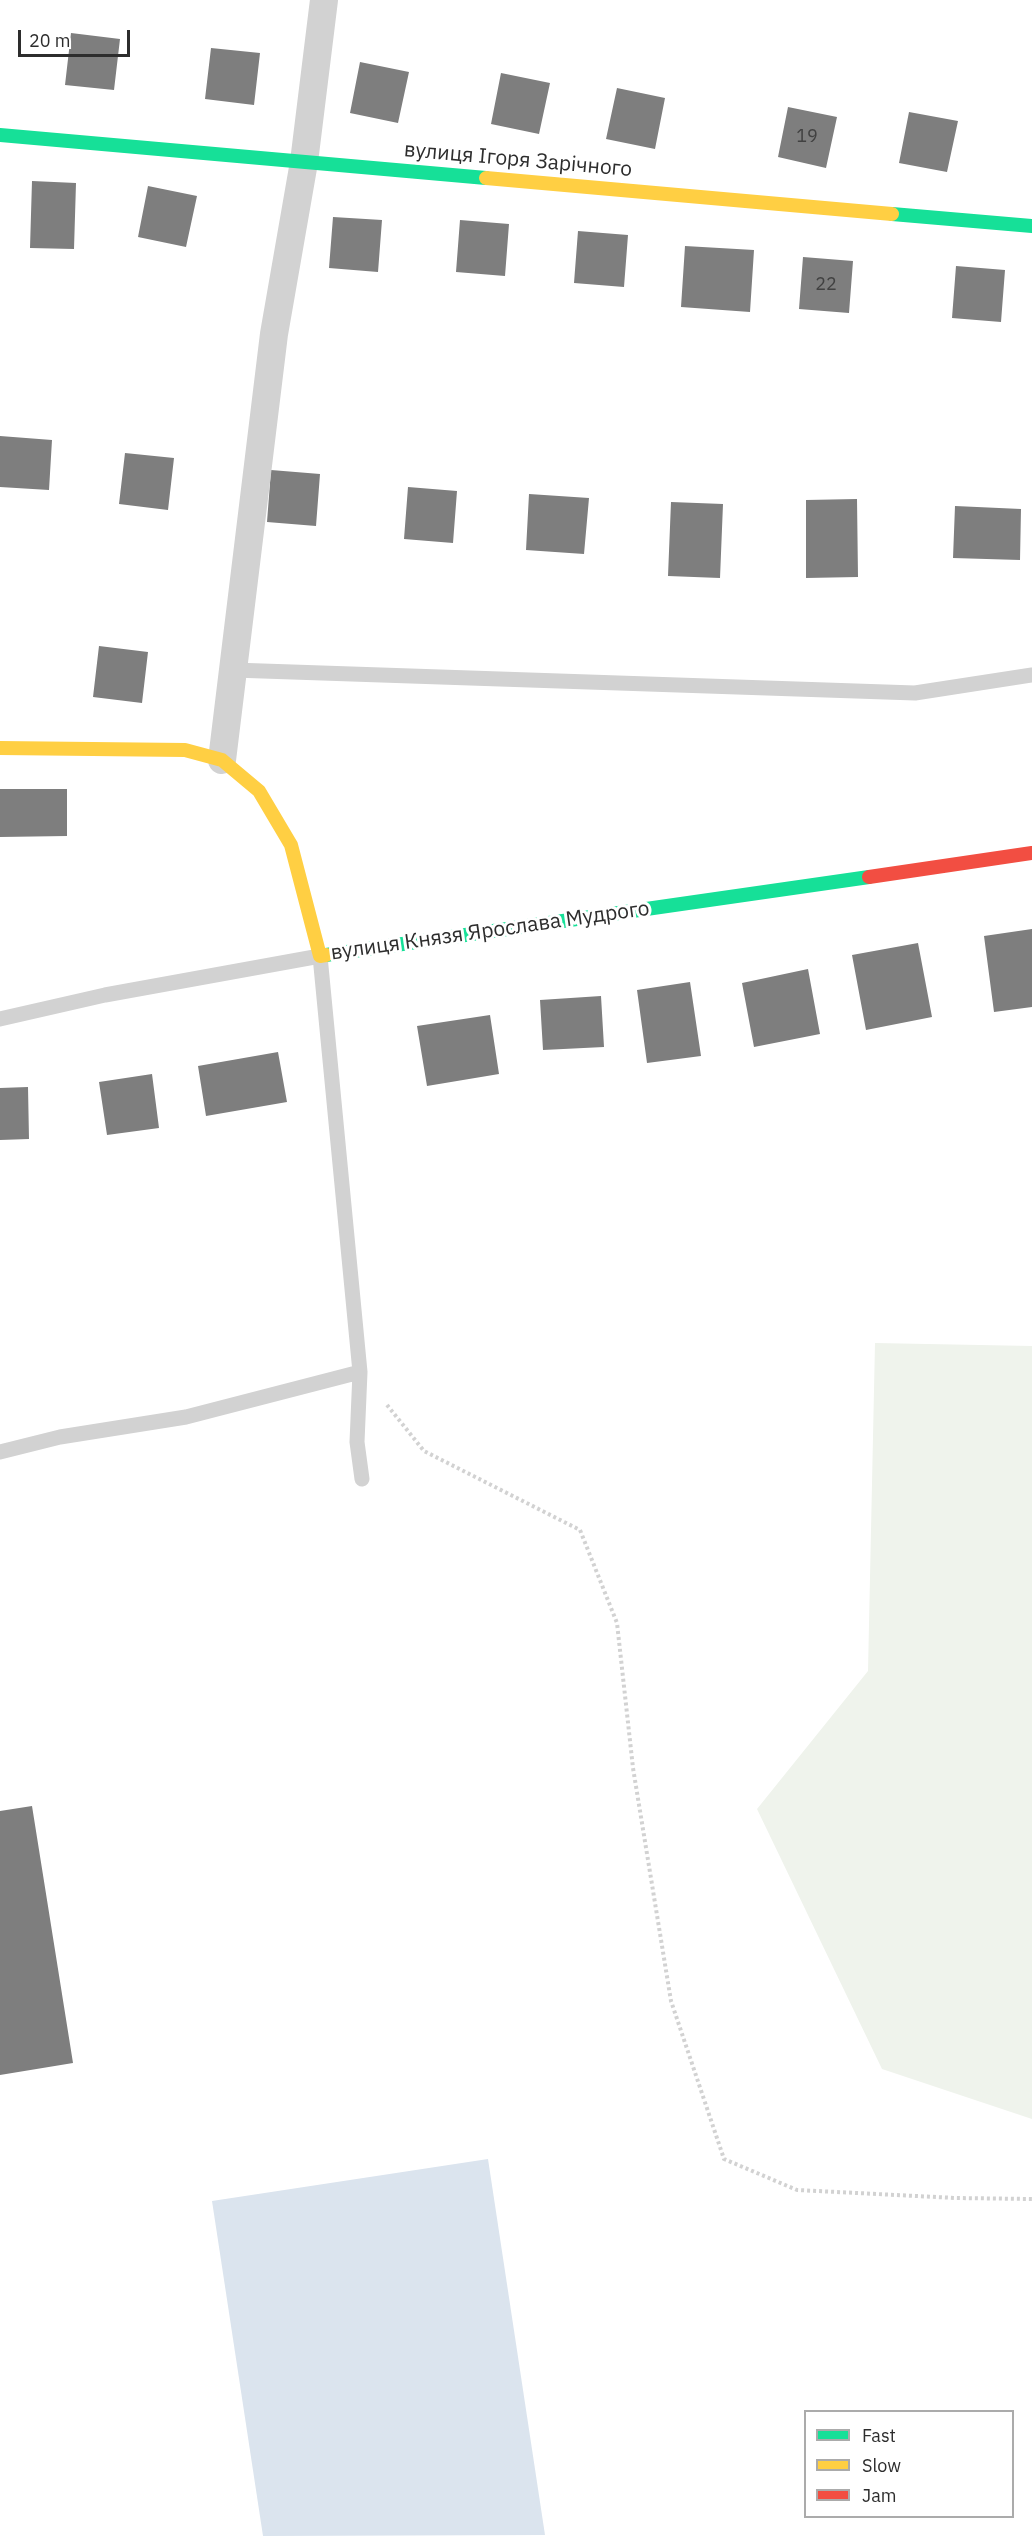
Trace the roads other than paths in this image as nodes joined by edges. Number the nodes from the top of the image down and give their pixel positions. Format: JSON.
{"nodes":[{"id":1,"x":324,"y":0,"type":"edge"},
{"id":2,"x":0,"y":135,"type":"edge"},
{"id":3,"x":304,"y":162,"type":"junction"},
{"id":4,"x":1032,"y":226,"type":"edge"},
{"id":5,"x":233,"y":670,"type":"junction"},
{"id":6,"x":1032,"y":675,"type":"edge"},
{"id":7,"x":0,"y":748,"type":"edge"},
{"id":8,"x":222,"y":760,"type":"junction"},
{"id":9,"x":1032,"y":853,"type":"edge"},
{"id":10,"x":320,"y":956,"type":"junction"},
{"id":11,"x":0,"y":1020,"type":"edge"},
{"id":12,"x":360,"y":1372,"type":"junction"},
{"id":13,"x":0,"y":1452,"type":"edge"},
{"id":14,"x":363,"y":1479,"type":"dead end"}],
"edges":[{"from":1,"to":3,"type":"street"},
{"from":2,"to":3,"type":"street","name":"вулиця Ігоря Зарічного"},
{"from":3,"to":4,"type":"street","name":"вулиця Ігоря Зарічного"},
{"from":3,"to":5,"type":"street"},
{"from":5,"to":6,"type":"lane"},
{"from":5,"to":8,"type":"street"},
{"from":7,"to":8,"type":"street","name":"вулиця Князя Ярослава Мудрого"},
{"from":8,"to":10,"type":"street","name":"вулиця Князя Ярослава Мудрого"},
{"from":9,"to":10,"type":"street","name":"вулиця Князя Ярослава Мудрого"},
{"from":10,"to":11,"type":"lane"},
{"from":10,"to":12,"type":"lane"},
{"from":12,"to":13,"type":"lane"},
{"from":12,"to":14,"type":"lane"}]}
